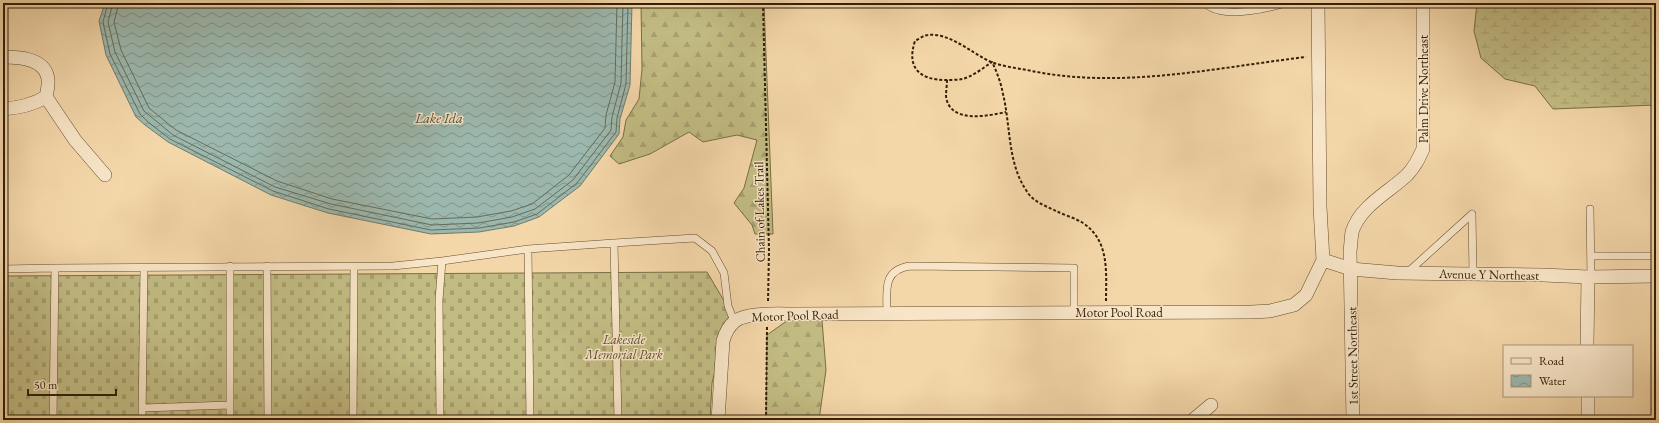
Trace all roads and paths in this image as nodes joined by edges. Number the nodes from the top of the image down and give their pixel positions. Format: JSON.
{"nodes":[{"id":1,"x":763,"y":3,"type":"edge"},
{"id":2,"x":1205,"y":3,"type":"edge"},
{"id":3,"x":1286,"y":3,"type":"edge"},
{"id":4,"x":1318,"y":3,"type":"edge"},
{"id":5,"x":1423,"y":3,"type":"edge"},
{"id":6,"x":1272,"y":5,"type":"edge"},
{"id":7,"x":1319,"y":56,"type":"junction"},
{"id":8,"x":3,"y":57,"type":"edge"},
{"id":9,"x":992,"y":62,"type":"junction"},
{"id":10,"x":948,"y":80,"type":"junction"},
{"id":11,"x":46,"y":97,"type":"junction"},
{"id":12,"x":3,"y":109,"type":"edge"},
{"id":13,"x":1006,"y":112,"type":"junction"},
{"id":14,"x":105,"y":175,"type":"dead end"},
{"id":15,"x":1590,"y":209,"type":"dead end"},
{"id":16,"x":614,"y":243,"type":"junction"},
{"id":17,"x":528,"y":249,"type":"junction"},
{"id":18,"x":1591,"y":256,"type":"junction"},
{"id":19,"x":1656,"y":256,"type":"edge"},
{"id":20,"x":1323,"y":260,"type":"junction"},
{"id":21,"x":442,"y":261,"type":"junction"},
{"id":22,"x":230,"y":266,"type":"junction"},
{"id":23,"x":267,"y":266,"type":"junction"},
{"id":24,"x":354,"y":266,"type":"junction"},
{"id":25,"x":144,"y":267,"type":"junction"},
{"id":26,"x":55,"y":268,"type":"junction"},
{"id":27,"x":3,"y":269,"type":"edge"},
{"id":28,"x":1351,"y":269,"type":"junction"},
{"id":29,"x":1406,"y":274,"type":"junction"},
{"id":30,"x":1473,"y":274,"type":"junction"},
{"id":31,"x":1656,"y":276,"type":"edge"},
{"id":32,"x":1590,"y":277,"type":"junction"},
{"id":33,"x":1352,"y":292,"type":"joint"},
{"id":34,"x":1074,"y":312,"type":"junction"},
{"id":35,"x":1106,"y":312,"type":"junction"},
{"id":36,"x":887,"y":313,"type":"junction"},
{"id":37,"x":767,"y":314,"type":"junction"},
{"id":38,"x":734,"y":321,"type":"junction"},
{"id":39,"x":1587,"y":345,"type":"edge"},
{"id":40,"x":1588,"y":397,"type":"edge"},
{"id":41,"x":230,"y":405,"type":"junction"},
{"id":42,"x":1211,"y":405,"type":"dead end"},
{"id":43,"x":142,"y":408,"type":"junction"},
{"id":44,"x":53,"y":420,"type":"edge"},
{"id":45,"x":142,"y":420,"type":"edge"},
{"id":46,"x":230,"y":420,"type":"edge"},
{"id":47,"x":268,"y":420,"type":"edge"},
{"id":48,"x":353,"y":420,"type":"edge"},
{"id":49,"x":440,"y":420,"type":"edge"},
{"id":50,"x":530,"y":420,"type":"edge"},
{"id":51,"x":618,"y":420,"type":"edge"},
{"id":52,"x":718,"y":420,"type":"edge"},
{"id":53,"x":766,"y":420,"type":"edge"},
{"id":54,"x":1193,"y":420,"type":"edge"},
{"id":55,"x":1353,"y":420,"type":"edge"},
{"id":56,"x":1588,"y":420,"type":"edge"}],
"edges":[{"from":1,"to":37,"type":"path","name":"Chain of Lakes Trail"},
{"from":2,"to":6,"type":"lane"},
{"from":3,"to":6,"type":"lane"},
{"from":4,"to":7,"type":"street","name":"Motor Pool Road"},
{"from":5,"to":28,"type":"street","name":"Palm Drive Northeast"},
{"from":7,"to":9,"type":"path"},
{"from":7,"to":20,"type":"street","name":"Motor Pool Road"},
{"from":8,"to":11,"type":"street"},
{"from":9,"to":10,"type":"path"},
{"from":9,"to":10,"type":"path"},
{"from":9,"to":13,"type":"path"},
{"from":10,"to":13,"type":"path"},
{"from":11,"to":12,"type":"street"},
{"from":11,"to":14,"type":"street"},
{"from":13,"to":35,"type":"path"},
{"from":15,"to":18,"type":"lane"},
{"from":16,"to":17,"type":"lane"},
{"from":16,"to":38,"type":"lane"},
{"from":16,"to":51,"type":"lane"},
{"from":17,"to":21,"type":"lane"},
{"from":17,"to":50,"type":"lane"},
{"from":18,"to":19,"type":"lane"},
{"from":18,"to":32,"type":"lane"},
{"from":20,"to":28,"type":"street","name":"Avenue Y Northeast"},
{"from":20,"to":35,"type":"street","name":"Motor Pool Road"},
{"from":21,"to":24,"type":"lane"},
{"from":21,"to":49,"type":"lane"},
{"from":22,"to":23,"type":"lane"},
{"from":22,"to":25,"type":"lane"},
{"from":22,"to":41,"type":"lane"},
{"from":23,"to":24,"type":"lane"},
{"from":23,"to":47,"type":"lane"},
{"from":24,"to":48,"type":"lane"},
{"from":25,"to":26,"type":"lane"},
{"from":25,"to":43,"type":"lane"},
{"from":26,"to":27,"type":"lane"},
{"from":26,"to":44,"type":"lane"},
{"from":28,"to":29,"type":"street","name":"Avenue Y Northeast"},
{"from":28,"to":33,"type":"street","name":"Palm Drive Northeast"},
{"from":29,"to":30,"type":"street","name":"Avenue Y Northeast"},
{"from":29,"to":30,"type":"lane"},
{"from":30,"to":32,"type":"street","name":"Avenue Y Northeast"},
{"from":31,"to":32,"type":"street","name":"Avenue Y Northeast"},
{"from":32,"to":39,"type":"street"},
{"from":33,"to":55,"type":"street","name":"1st Street Northeast"},
{"from":34,"to":35,"type":"street","name":"Motor Pool Road"},
{"from":34,"to":36,"type":"street","name":"Motor Pool Road"},
{"from":34,"to":36,"type":"lane"},
{"from":36,"to":37,"type":"street","name":"Motor Pool Road"},
{"from":37,"to":38,"type":"street","name":"Motor Pool Road"},
{"from":37,"to":53,"type":"path","name":"Chain of Lakes Trail"},
{"from":38,"to":52,"type":"street","name":"Motor Pool Road"},
{"from":40,"to":56,"type":"street"},
{"from":41,"to":43,"type":"lane"},
{"from":41,"to":46,"type":"lane"},
{"from":42,"to":54,"type":"street"},
{"from":43,"to":45,"type":"lane"}]}
